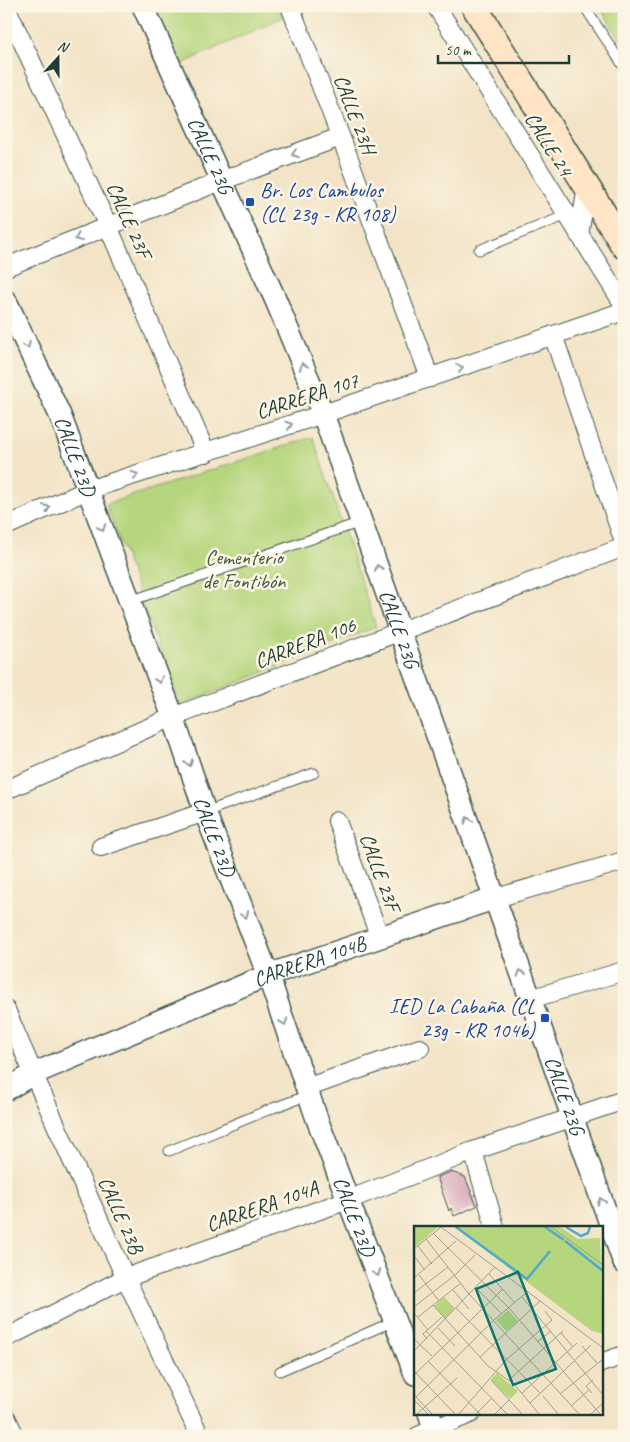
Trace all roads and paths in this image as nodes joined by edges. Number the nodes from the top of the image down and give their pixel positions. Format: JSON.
{"nodes":[{"id":1,"x":143,"y":6,"type":"edge"},
{"id":2,"x":290,"y":6,"type":"edge"},
{"id":3,"x":436,"y":6,"type":"edge"},
{"id":4,"x":474,"y":6,"type":"edge"},
{"id":5,"x":584,"y":6,"type":"edge"},
{"id":6,"x":6,"y":7,"type":"edge"},
{"id":7,"x":624,"y":67,"type":"edge"},
{"id":8,"x":340,"y":137,"type":"junction"},
{"id":9,"x":221,"y":181,"type":"junction"},
{"id":10,"x":587,"y":187,"type":"junction"},
{"id":11,"x":567,"y":215,"type":"junction"},
{"id":12,"x":108,"y":226,"type":"junction"},
{"id":13,"x":579,"y":235,"type":"junction"},
{"id":14,"x":624,"y":246,"type":"edge"},
{"id":15,"x":479,"y":250,"type":"dead end"},
{"id":16,"x":6,"y":266,"type":"edge"},
{"id":17,"x":6,"y":301,"type":"edge"},
{"id":18,"x":624,"y":305,"type":"edge"},
{"id":19,"x":624,"y":311,"type":"edge"},
{"id":20,"x":554,"y":336,"type":"junction"},
{"id":21,"x":430,"y":378,"type":"junction"},
{"id":22,"x":323,"y":414,"type":"junction"},
{"id":23,"x":206,"y":453,"type":"junction"},
{"id":24,"x":88,"y":490,"type":"junction"},
{"id":25,"x":362,"y":521,"type":"junction"},
{"id":26,"x":6,"y":526,"type":"edge"},
{"id":27,"x":624,"y":542,"type":"edge"},
{"id":28,"x":624,"y":547,"type":"edge"},
{"id":29,"x":130,"y":601,"type":"junction"},
{"id":30,"x":401,"y":630,"type":"junction"},
{"id":31,"x":173,"y":717,"type":"junction"},
{"id":32,"x":314,"y":773,"type":"dead end"},
{"id":33,"x":6,"y":790,"type":"edge"},
{"id":34,"x":205,"y":812,"type":"junction"},
{"id":35,"x":337,"y":821,"type":"dead end"},
{"id":36,"x":100,"y":846,"type":"dead end"},
{"id":37,"x":624,"y":861,"type":"edge"},
{"id":38,"x":496,"y":898,"type":"junction"},
{"id":39,"x":380,"y":938,"type":"junction"},
{"id":40,"x":624,"y":971,"type":"edge"},
{"id":41,"x":268,"y":975,"type":"junction"},
{"id":42,"x":530,"y":999,"type":"junction"},
{"id":43,"x":6,"y":1010,"type":"edge"},
{"id":44,"x":420,"y":1048,"type":"dead end"},
{"id":45,"x":33,"y":1074,"type":"junction"},
{"id":46,"x":6,"y":1090,"type":"edge"},
{"id":47,"x":308,"y":1092,"type":"junction"},
{"id":48,"x":624,"y":1100,"type":"edge"},
{"id":49,"x":572,"y":1118,"type":"junction"},
{"id":50,"x":169,"y":1151,"type":"dead end"},
{"id":51,"x":473,"y":1152,"type":"junction"},
{"id":52,"x":348,"y":1200,"type":"junction"},
{"id":53,"x":495,"y":1226,"type":"edge"},
{"id":54,"x":624,"y":1263,"type":"edge"},
{"id":55,"x":125,"y":1278,"type":"junction"},
{"id":56,"x":395,"y":1320,"type":"junction"},
{"id":57,"x":6,"y":1338,"type":"edge"},
{"id":58,"x":624,"y":1354,"type":"edge"},
{"id":59,"x":602,"y":1363,"type":"edge"},
{"id":60,"x":280,"y":1370,"type":"dead end"},
{"id":61,"x":414,"y":1371,"type":"edge"},
{"id":62,"x":469,"y":1414,"type":"edge"},
{"id":63,"x":6,"y":1416,"type":"edge"},
{"id":64,"x":430,"y":1428,"type":"edge"},
{"id":65,"x":15,"y":1436,"type":"edge"},
{"id":66,"x":200,"y":1436,"type":"edge"}],
"edges":[{"from":1,"to":9,"type":"street","name":"CALLE 23G"},
{"from":2,"to":8,"type":"street","name":"CALLE 23H"},
{"from":3,"to":11,"type":"street","name":"CALLE 24"},
{"from":4,"to":10,"type":"main road"},
{"from":5,"to":7,"type":"lane"},
{"from":6,"to":12,"type":"street","name":"CALLE 23F"},
{"from":8,"to":9,"type":"street","one_way":true},
{"from":8,"to":21,"type":"street","name":"CALLE 23H"},
{"from":9,"to":12,"type":"street"},
{"from":22,"to":9,"type":"street","name":"CALLE 23G","one_way":true},
{"from":10,"to":13,"type":"street"},
{"from":10,"to":14,"type":"main road"},
{"from":11,"to":13,"type":"street","name":"CALLE 24"},
{"from":11,"to":15,"type":"lane"},
{"from":12,"to":16,"type":"street","one_way":true},
{"from":12,"to":23,"type":"street","name":"CALLE 23F"},
{"from":13,"to":18,"type":"street","name":"CALLE 24"},
{"from":17,"to":24,"type":"street","name":"CALLE 23D","one_way":true},
{"from":19,"to":20,"type":"street","name":"CARRERA 107"},
{"from":21,"to":20,"type":"street","name":"CARRERA 107","one_way":true},
{"from":20,"to":27,"type":"street"},
{"from":21,"to":22,"type":"street","name":"CARRERA 107"},
{"from":23,"to":22,"type":"street","name":"CARRERA 107","one_way":true},
{"from":22,"to":25,"type":"street","name":"CALLE 23G"},
{"from":24,"to":23,"type":"street","name":"CARRERA 107","one_way":true},
{"from":26,"to":24,"type":"street","name":"CARRERA 107","one_way":true},
{"from":24,"to":29,"type":"street","name":"CALLE 23D","one_way":true},
{"from":25,"to":29,"type":"lane"},
{"from":30,"to":25,"type":"street","name":"CALLE 23G","one_way":true},
{"from":28,"to":30,"type":"street","name":"CARRERA 106"},
{"from":29,"to":31,"type":"street","name":"CALLE 23D","one_way":true},
{"from":30,"to":31,"type":"street","name":"CARRERA 106"},
{"from":38,"to":30,"type":"street","name":"CALLE 23G","one_way":true},
{"from":31,"to":33,"type":"street","name":"CARRERA 106"},
{"from":31,"to":34,"type":"street","name":"CALLE 23D","one_way":true},
{"from":32,"to":34,"type":"lane"},
{"from":34,"to":36,"type":"street"},
{"from":34,"to":41,"type":"street","name":"CALLE 23D","one_way":true},
{"from":35,"to":39,"type":"street","name":"CALLE 23F"},
{"from":37,"to":38,"type":"street","name":"CARRERA 104B"},
{"from":38,"to":39,"type":"street","name":"CARRERA 104B"},
{"from":42,"to":38,"type":"street","name":"CALLE 23G","one_way":true},
{"from":39,"to":41,"type":"street","name":"CARRERA 104B"},
{"from":40,"to":42,"type":"street"},
{"from":41,"to":45,"type":"street","name":"CARRERA 104B"},
{"from":41,"to":47,"type":"street","name":"CALLE 23D","one_way":true},
{"from":42,"to":49,"type":"street","name":"CALLE 23G"},
{"from":43,"to":45,"type":"street","name":"CALLE 23B"},
{"from":44,"to":47,"type":"street"},
{"from":45,"to":46,"type":"street","name":"CARRERA 104B"},
{"from":45,"to":55,"type":"street","name":"CALLE 23B"},
{"from":47,"to":50,"type":"lane"},
{"from":47,"to":52,"type":"street","name":"CALLE 23D"},
{"from":48,"to":49,"type":"street","name":"CARRERA 104A"},
{"from":49,"to":51,"type":"street","name":"CARRERA 104A"},
{"from":54,"to":49,"type":"street","name":"CALLE 23G","one_way":true},
{"from":51,"to":52,"type":"street","name":"CARRERA 104A"},
{"from":51,"to":53,"type":"street"},
{"from":52,"to":55,"type":"street","name":"CARRERA 104A"},
{"from":52,"to":56,"type":"street","name":"CALLE 23D","one_way":true},
{"from":55,"to":57,"type":"street","name":"CARRERA 104A"},
{"from":55,"to":66,"type":"street","name":"CALLE 23B"},
{"from":56,"to":60,"type":"lane"},
{"from":56,"to":61,"type":"street","name":"CALLE 23D"},
{"from":58,"to":59,"type":"street"},
{"from":62,"to":64,"type":"street"},
{"from":63,"to":65,"type":"street"}]}
